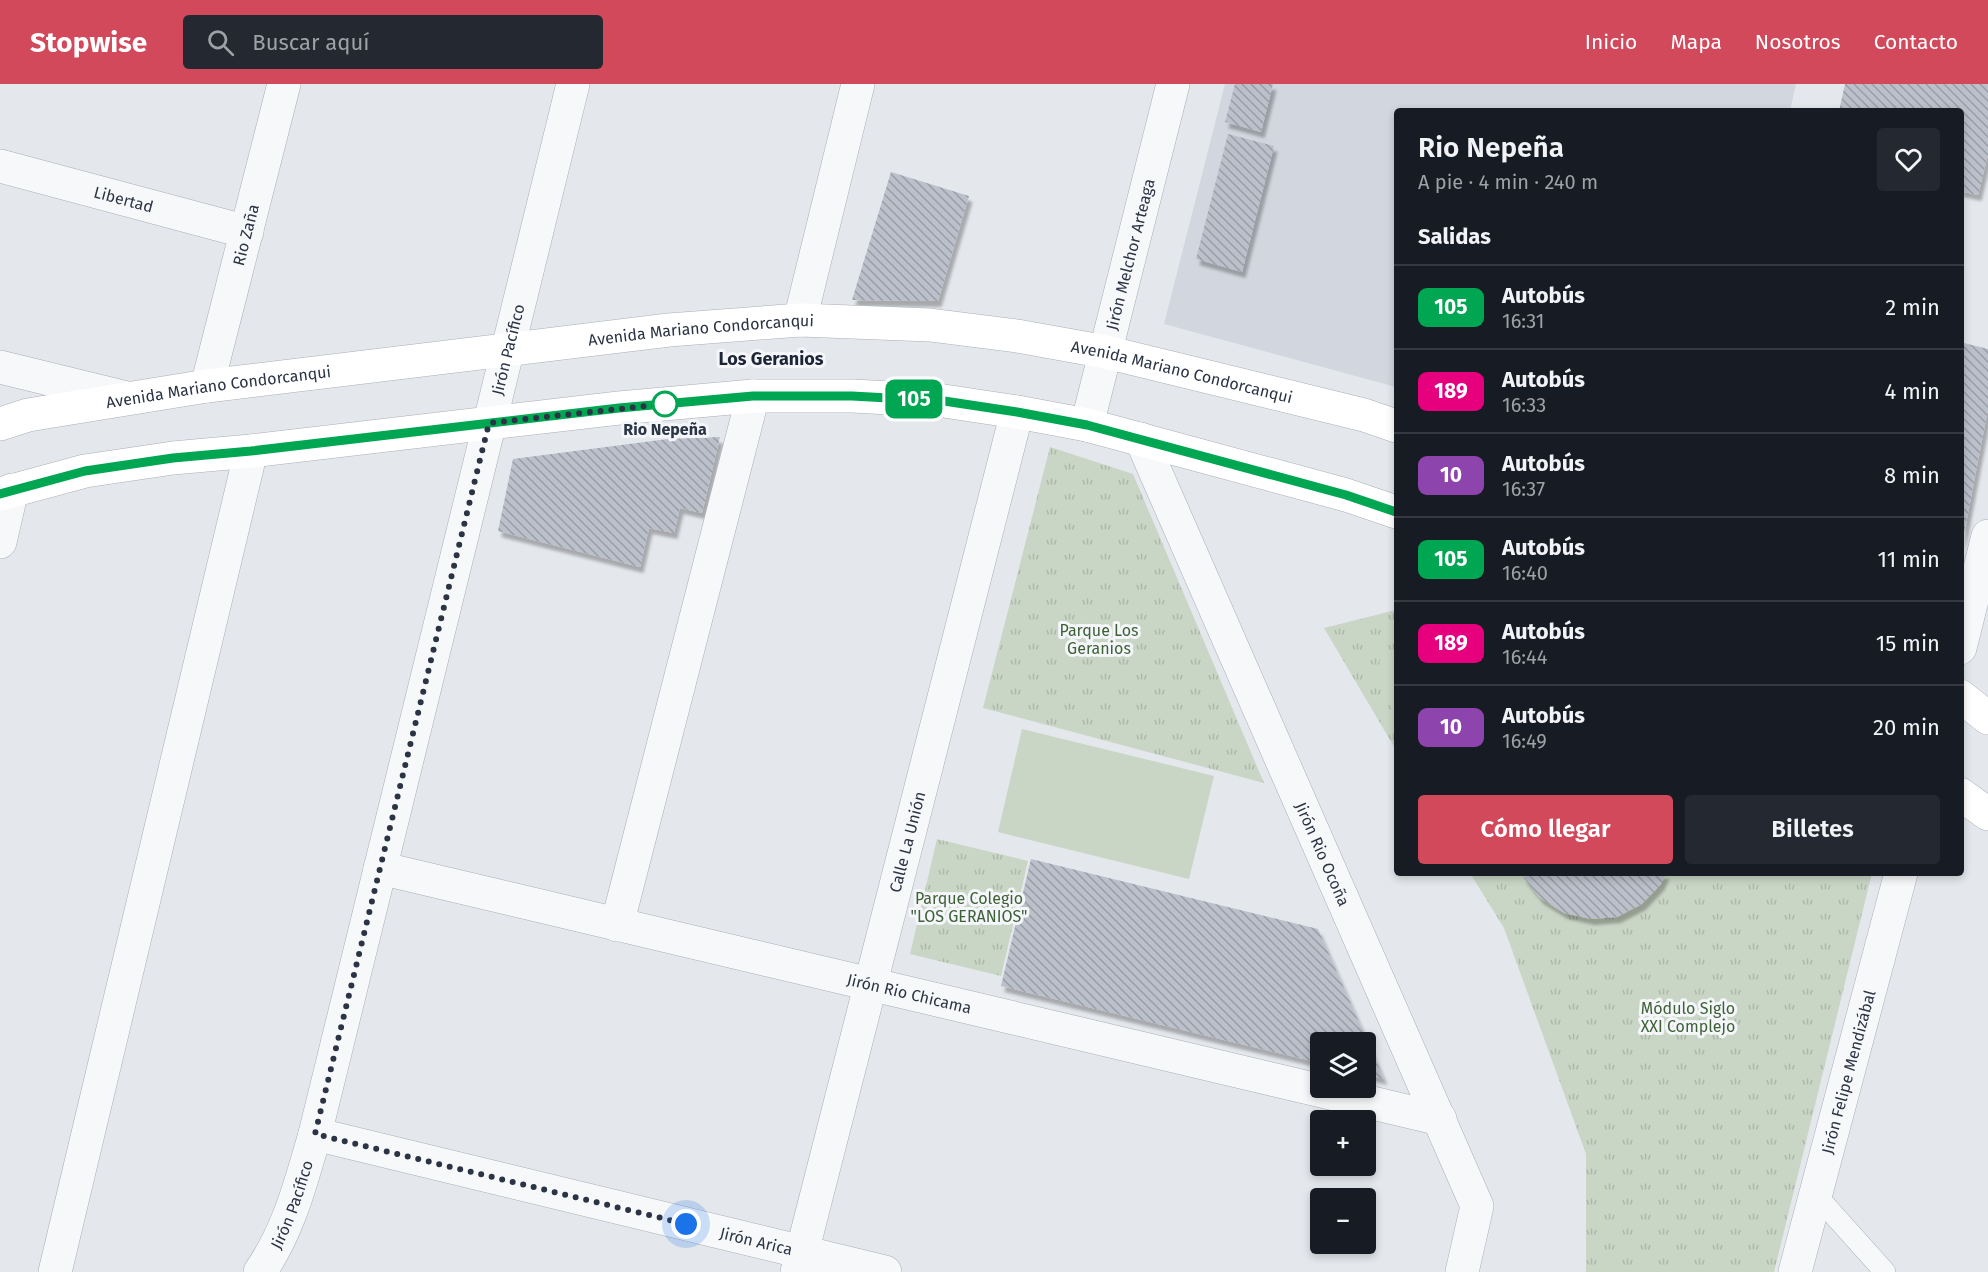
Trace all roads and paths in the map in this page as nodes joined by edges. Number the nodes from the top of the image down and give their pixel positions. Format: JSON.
{"nodes":[{"id":1,"x":284,"y":84,"type":"edge"},
{"id":2,"x":573,"y":84,"type":"edge"},
{"id":3,"x":858,"y":84,"type":"edge"},
{"id":4,"x":1173,"y":84,"type":"edge"},
{"id":5,"x":0,"y":166,"type":"edge"},
{"id":6,"x":246,"y":232,"type":"junction"},
{"id":7,"x":800,"y":320,"type":"junction"},
{"id":8,"x":507,"y":350,"type":"junction"},
{"id":9,"x":1106,"y":352,"type":"junction"},
{"id":10,"x":0,"y":367,"type":"edge"},
{"id":11,"x":207,"y":386,"type":"junction"},
{"id":12,"x":753,"y":396,"type":"junction"},
{"id":13,"x":127,"y":398,"type":"junction"},
{"id":14,"x":1017,"y":412,"type":"junction"},
{"id":15,"x":489,"y":423,"type":"junction"},
{"id":16,"x":0,"y":424,"type":"edge"},
{"id":17,"x":1087,"y":425,"type":"junction"},
{"id":18,"x":1394,"y":425,"type":"edge"},
{"id":19,"x":1141,"y":439,"type":"junction"},
{"id":20,"x":251,"y":451,"type":"junction"},
{"id":21,"x":6,"y":492,"type":"edge"},
{"id":22,"x":1394,"y":511,"type":"edge"},
{"id":23,"x":1988,"y":536,"type":"edge"},
{"id":24,"x":0,"y":542,"type":"edge"},
{"id":25,"x":1964,"y":632,"type":"edge"},
{"id":26,"x":1964,"y":699,"type":"edge"},
{"id":27,"x":1988,"y":718,"type":"edge"},
{"id":28,"x":1964,"y":797,"type":"edge"},
{"id":29,"x":1988,"y":814,"type":"edge"},
{"id":30,"x":380,"y":868,"type":"junction"},
{"id":31,"x":1900,"y":876,"type":"edge"},
{"id":32,"x":617,"y":925,"type":"junction"},
{"id":33,"x":871,"y":985,"type":"junction"},
{"id":34,"x":1440,"y":1119,"type":"junction"},
{"id":35,"x":315,"y":1134,"type":"junction"},
{"id":36,"x":1816,"y":1195,"type":"junction"},
{"id":37,"x":800,"y":1262,"type":"edge"},
{"id":38,"x":55,"y":1272,"type":"edge"},
{"id":39,"x":260,"y":1272,"type":"edge"},
{"id":40,"x":885,"y":1272,"type":"edge"},
{"id":41,"x":1462,"y":1272,"type":"edge"},
{"id":42,"x":1796,"y":1272,"type":"edge"},
{"id":43,"x":1885,"y":1272,"type":"edge"}],
"edges":[{"from":1,"to":6,"type":"street","name":"Rio Zaña"},
{"from":2,"to":8,"type":"street","name":"Jirón Pacífico"},
{"from":3,"to":7,"type":"street"},
{"from":4,"to":9,"type":"street","name":"Jirón Melchor Arteaga"},
{"from":5,"to":6,"type":"street","name":"Libertad"},
{"from":6,"to":11,"type":"street","name":"Rio Zaña"},
{"from":7,"to":8,"type":"main road","name":"Avenida Mariano Condorcanqui"},
{"from":7,"to":9,"type":"main road","name":"Avenida Mariano Condorcanqui"},
{"from":8,"to":11,"type":"main road","name":"Avenida Mariano Condorcanqui"},
{"from":8,"to":15,"type":"street","name":"Jirón Pacífico"},
{"from":9,"to":17,"type":"street","name":"Jirón Melchor Arteaga"},
{"from":9,"to":18,"type":"main road","name":"Avenida Mariano Condorcanqui"},
{"from":10,"to":13,"type":"street"},
{"from":11,"to":13,"type":"main road","name":"Avenida Mariano Condorcanqui"},
{"from":12,"to":14,"type":"main road"},
{"from":12,"to":15,"type":"main road"},
{"from":12,"to":32,"type":"street"},
{"from":13,"to":16,"type":"main road","name":"Avenida Mariano Condorcanqui"},
{"from":14,"to":17,"type":"main road"},
{"from":14,"to":33,"type":"street","name":"Calle La Unión"},
{"from":15,"to":20,"type":"main road"},
{"from":15,"to":30,"type":"street","name":"Jirón Pacífico"},
{"from":17,"to":19,"type":"main road"},
{"from":19,"to":22,"type":"main road"},
{"from":19,"to":34,"type":"street","name":"Jirón Rio Ocoña"},
{"from":20,"to":21,"type":"main road"},
{"from":20,"to":38,"type":"street"},
{"from":21,"to":24,"type":"street"},
{"from":23,"to":25,"type":"street"},
{"from":26,"to":27,"type":"main road"},
{"from":28,"to":29,"type":"main road"},
{"from":30,"to":32,"type":"street","name":"Jirón Rio Chicama"},
{"from":30,"to":35,"type":"street","name":"Jirón Pacífico"},
{"from":31,"to":36,"type":"street","name":"Jirón Felipe Mendizábal"},
{"from":32,"to":33,"type":"street","name":"Jirón Rio Chicama"},
{"from":33,"to":34,"type":"street","name":"Jirón Rio Chicama"},
{"from":33,"to":37,"type":"street","name":"Calle La Unión"},
{"from":34,"to":41,"type":"street","name":"Jirón Rio Ocoña"},
{"from":35,"to":37,"type":"street","name":"Jirón Arica"},
{"from":35,"to":39,"type":"street","name":"Jirón Pacífico"},
{"from":36,"to":42,"type":"street","name":"Jirón Felipe Mendizábal"},
{"from":36,"to":43,"type":"lane"},
{"from":37,"to":40,"type":"street","name":"Jirón Arica"}]}
